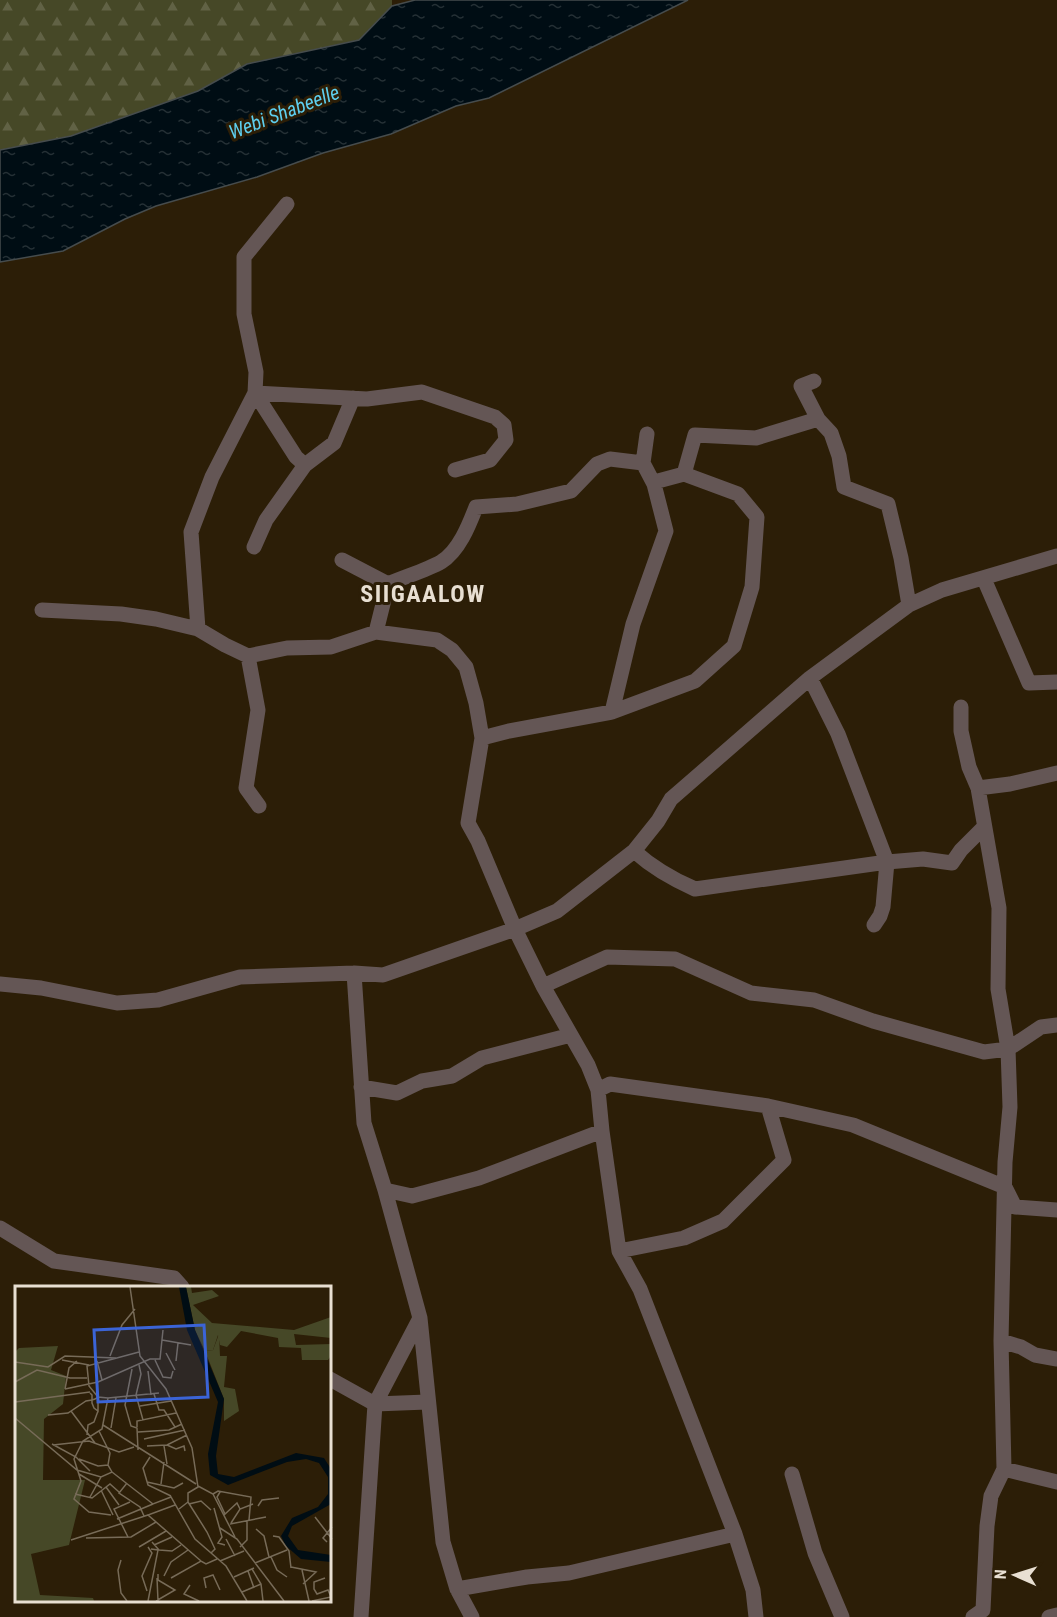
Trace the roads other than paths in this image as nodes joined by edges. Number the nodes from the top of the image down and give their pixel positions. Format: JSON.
{"nodes":[{"id":1,"x":287,"y":204,"type":"dead end"},
{"id":2,"x":814,"y":381,"type":"dead end"},
{"id":3,"x":255,"y":393,"type":"junction"},
{"id":4,"x":353,"y":398,"type":"junction"},
{"id":5,"x":818,"y":419,"type":"junction"},
{"id":6,"x":647,"y":434,"type":"dead end"},
{"id":7,"x":644,"y":463,"type":"junction"},
{"id":8,"x":305,"y":465,"type":"junction"},
{"id":9,"x":455,"y":470,"type":"dead end"},
{"id":10,"x":684,"y":474,"type":"junction"},
{"id":11,"x":654,"y":484,"type":"junction"},
{"id":12,"x":254,"y":547,"type":"dead end"},
{"id":13,"x":1057,"y":556,"type":"edge"},
{"id":14,"x":342,"y":560,"type":"dead end"},
{"id":15,"x":984,"y":579,"type":"junction"},
{"id":16,"x":388,"y":584,"type":"junction"},
{"id":17,"x":909,"y":605,"type":"junction"},
{"id":18,"x":42,"y":610,"type":"dead end"},
{"id":19,"x":198,"y":629,"type":"junction"},
{"id":20,"x":376,"y":632,"type":"junction"},
{"id":21,"x":248,"y":656,"type":"junction"},
{"id":22,"x":810,"y":678,"type":"junction"},
{"id":23,"x":1057,"y":682,"type":"edge"},
{"id":24,"x":961,"y":707,"type":"dead end"},
{"id":25,"x":612,"y":712,"type":"junction"},
{"id":26,"x":482,"y":738,"type":"junction"},
{"id":27,"x":1057,"y":773,"type":"edge"},
{"id":28,"x":978,"y":788,"type":"junction"},
{"id":29,"x":259,"y":806,"type":"dead end"},
{"id":30,"x":984,"y":826,"type":"junction"},
{"id":31,"x":634,"y":851,"type":"junction"},
{"id":32,"x":887,"y":862,"type":"junction"},
{"id":33,"x":874,"y":925,"type":"dead end"},
{"id":34,"x":515,"y":929,"type":"junction"},
{"id":35,"x":354,"y":973,"type":"junction"},
{"id":36,"x":0,"y":984,"type":"edge"},
{"id":37,"x":543,"y":986,"type":"junction"},
{"id":38,"x":1057,"y":1025,"type":"edge"},
{"id":39,"x":571,"y":1035,"type":"junction"},
{"id":40,"x":1008,"y":1049,"type":"junction"},
{"id":41,"x":360,"y":1087,"type":"junction"},
{"id":42,"x":598,"y":1090,"type":"junction"},
{"id":43,"x":768,"y":1106,"type":"junction"},
{"id":44,"x":602,"y":1131,"type":"junction"},
{"id":45,"x":1005,"y":1187,"type":"junction"},
{"id":46,"x":385,"y":1190,"type":"junction"},
{"id":47,"x":1057,"y":1210,"type":"edge"},
{"id":48,"x":0,"y":1228,"type":"edge"},
{"id":49,"x":619,"y":1251,"type":"junction"},
{"id":50,"x":181,"y":1286,"type":"edge"},
{"id":51,"x":420,"y":1318,"type":"junction"},
{"id":52,"x":1001,"y":1341,"type":"junction"},
{"id":53,"x":1057,"y":1359,"type":"edge"},
{"id":54,"x":332,"y":1380,"type":"edge"},
{"id":55,"x":427,"y":1402,"type":"junction"},
{"id":56,"x":375,"y":1404,"type":"junction"},
{"id":57,"x":1004,"y":1469,"type":"junction"},
{"id":58,"x":792,"y":1474,"type":"dead end"},
{"id":59,"x":1057,"y":1482,"type":"edge"},
{"id":60,"x":735,"y":1534,"type":"junction"},
{"id":61,"x":457,"y":1589,"type":"junction"},
{"id":62,"x":1057,"y":1614,"type":"edge"},
{"id":63,"x":984,"y":1615,"type":"edge"},
{"id":64,"x":361,"y":1617,"type":"edge"},
{"id":65,"x":472,"y":1617,"type":"edge"},
{"id":66,"x":756,"y":1617,"type":"edge"},
{"id":67,"x":842,"y":1617,"type":"edge"},
{"id":68,"x":1049,"y":1617,"type":"edge"}],
"edges":[{"from":1,"to":3,"type":"street"},
{"from":2,"to":5,"type":"street"},
{"from":3,"to":4,"type":"street"},
{"from":3,"to":8,"type":"street"},
{"from":3,"to":19,"type":"street"},
{"from":4,"to":8,"type":"street"},
{"from":4,"to":9,"type":"street"},
{"from":5,"to":10,"type":"street"},
{"from":5,"to":17,"type":"street"},
{"from":6,"to":7,"type":"street"},
{"from":7,"to":11,"type":"street"},
{"from":7,"to":16,"type":"street"},
{"from":8,"to":12,"type":"street"},
{"from":10,"to":11,"type":"street"},
{"from":10,"to":25,"type":"street"},
{"from":11,"to":25,"type":"street"},
{"from":13,"to":15,"type":"street"},
{"from":14,"to":16,"type":"street"},
{"from":15,"to":17,"type":"street"},
{"from":15,"to":23,"type":"street"},
{"from":16,"to":20,"type":"street"},
{"from":17,"to":22,"type":"street"},
{"from":18,"to":19,"type":"street"},
{"from":19,"to":21,"type":"street"},
{"from":20,"to":21,"type":"street"},
{"from":20,"to":26,"type":"street"},
{"from":21,"to":29,"type":"street"},
{"from":22,"to":31,"type":"street"},
{"from":22,"to":32,"type":"street"},
{"from":24,"to":28,"type":"street"},
{"from":25,"to":26,"type":"street"},
{"from":26,"to":34,"type":"street"},
{"from":27,"to":28,"type":"street"},
{"from":28,"to":30,"type":"street"},
{"from":30,"to":32,"type":"street"},
{"from":30,"to":40,"type":"street"},
{"from":31,"to":32,"type":"street"},
{"from":31,"to":34,"type":"street"},
{"from":32,"to":33,"type":"street"},
{"from":34,"to":35,"type":"street"},
{"from":34,"to":37,"type":"street"},
{"from":35,"to":36,"type":"street"},
{"from":35,"to":41,"type":"street"},
{"from":37,"to":39,"type":"street"},
{"from":37,"to":40,"type":"street"},
{"from":38,"to":40,"type":"street"},
{"from":39,"to":41,"type":"street"},
{"from":39,"to":42,"type":"street"},
{"from":40,"to":45,"type":"street"},
{"from":41,"to":46,"type":"street"},
{"from":42,"to":43,"type":"street"},
{"from":42,"to":44,"type":"street"},
{"from":43,"to":45,"type":"street"},
{"from":43,"to":49,"type":"street"},
{"from":44,"to":46,"type":"street"},
{"from":44,"to":49,"type":"street"},
{"from":45,"to":47,"type":"street"},
{"from":45,"to":52,"type":"street"},
{"from":46,"to":51,"type":"street"},
{"from":48,"to":50,"type":"street"},
{"from":49,"to":60,"type":"street"},
{"from":51,"to":55,"type":"street"},
{"from":51,"to":56,"type":"street"},
{"from":52,"to":53,"type":"street"},
{"from":52,"to":57,"type":"street"},
{"from":54,"to":56,"type":"street"},
{"from":55,"to":56,"type":"street"},
{"from":55,"to":61,"type":"street"},
{"from":56,"to":64,"type":"street"},
{"from":57,"to":59,"type":"street"},
{"from":57,"to":63,"type":"street"},
{"from":58,"to":67,"type":"street"},
{"from":60,"to":61,"type":"street"},
{"from":60,"to":66,"type":"street"},
{"from":61,"to":65,"type":"street"},
{"from":62,"to":68,"type":"street"}]}
